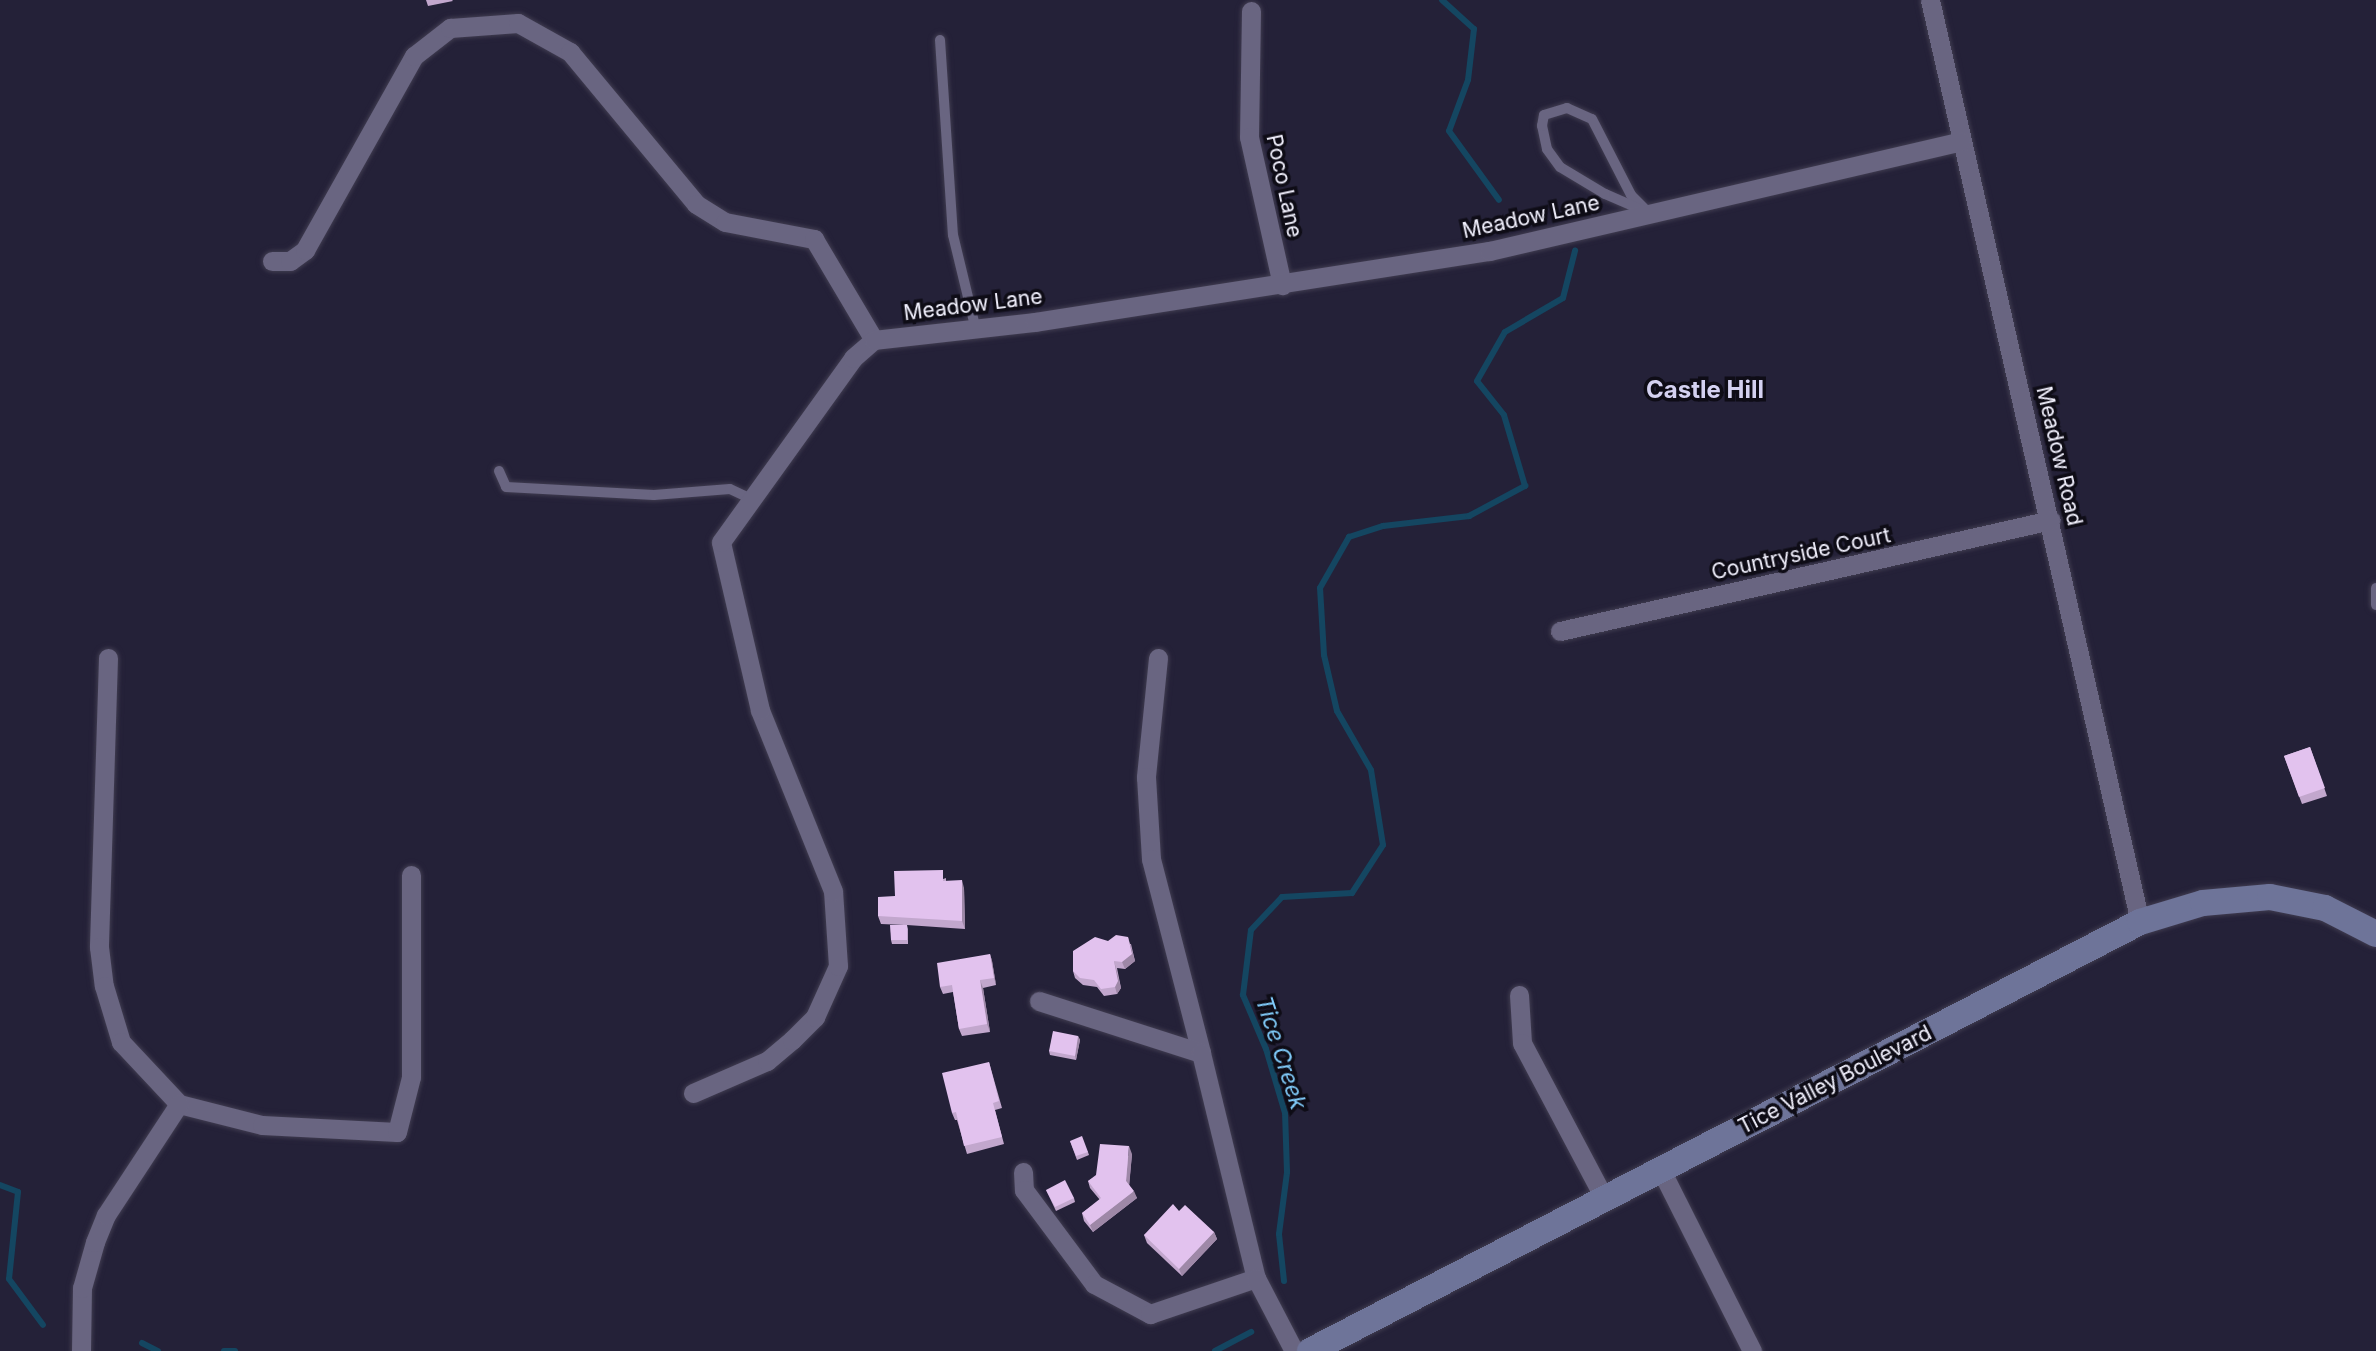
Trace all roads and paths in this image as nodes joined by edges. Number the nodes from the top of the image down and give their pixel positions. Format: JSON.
{"nodes":[{"id":1,"x":1930,"y":0,"type":"edge"},
{"id":2,"x":1251,"y":11,"type":"dead end"},
{"id":3,"x":940,"y":40,"type":"dead end"},
{"id":4,"x":1960,"y":141,"type":"junction"},
{"id":5,"x":1649,"y":214,"type":"junction"},
{"id":6,"x":272,"y":261,"type":"dead end"},
{"id":7,"x":1282,"y":285,"type":"junction"},
{"id":8,"x":975,"y":326,"type":"junction"},
{"id":9,"x":874,"y":340,"type":"junction"},
{"id":10,"x":499,"y":471,"type":"dead end"},
{"id":11,"x":751,"y":499,"type":"junction"},
{"id":12,"x":2051,"y":520,"type":"junction"},
{"id":13,"x":2376,"y":588,"type":"edge"},
{"id":14,"x":2376,"y":605,"type":"edge"},
{"id":15,"x":1560,"y":631,"type":"dead end"},
{"id":16,"x":108,"y":658,"type":"dead end"},
{"id":17,"x":1158,"y":658,"type":"dead end"},
{"id":18,"x":411,"y":875,"type":"dead end"},
{"id":19,"x":2140,"y":922,"type":"junction"},
{"id":20,"x":2376,"y":934,"type":"edge"},
{"id":21,"x":1519,"y":995,"type":"dead end"},
{"id":22,"x":1039,"y":1001,"type":"dead end"},
{"id":23,"x":1201,"y":1053,"type":"junction"},
{"id":24,"x":693,"y":1093,"type":"dead end"},
{"id":25,"x":179,"y":1104,"type":"junction"},
{"id":26,"x":1661,"y":1170,"type":"junction"},
{"id":27,"x":1023,"y":1172,"type":"dead end"},
{"id":28,"x":1604,"y":1198,"type":"junction"},
{"id":29,"x":1256,"y":1278,"type":"junction"},
{"id":30,"x":81,"y":1351,"type":"edge"},
{"id":31,"x":1294,"y":1351,"type":"edge"},
{"id":32,"x":1310,"y":1351,"type":"edge"},
{"id":33,"x":1752,"y":1351,"type":"edge"}],
"edges":[{"from":1,"to":4,"type":"street","name":"Meadow Road"},
{"from":2,"to":7,"type":"street","name":"Poco Lane"},
{"from":3,"to":8,"type":"lane"},
{"from":4,"to":5,"type":"street","name":"Meadow Lane"},
{"from":4,"to":12,"type":"street","name":"Meadow Road"},
{"from":5,"to":5,"type":"lane"},
{"from":5,"to":7,"type":"street","name":"Meadow Lane"},
{"from":6,"to":9,"type":"street"},
{"from":7,"to":8,"type":"street","name":"Meadow Lane"},
{"from":8,"to":9,"type":"street","name":"Meadow Lane"},
{"from":9,"to":11,"type":"street"},
{"from":10,"to":11,"type":"lane"},
{"from":11,"to":24,"type":"street"},
{"from":12,"to":15,"type":"street","name":"Countryside Court"},
{"from":12,"to":19,"type":"street","name":"Meadow Road"},
{"from":13,"to":14,"type":"lane"},
{"from":16,"to":25,"type":"street"},
{"from":17,"to":23,"type":"street"},
{"from":18,"to":25,"type":"street"},
{"from":19,"to":20,"type":"street","name":"Tice Valley Boulevard"},
{"from":19,"to":26,"type":"street","name":"Tice Valley Boulevard"},
{"from":21,"to":28,"type":"street"},
{"from":22,"to":23,"type":"street"},
{"from":23,"to":29,"type":"street"},
{"from":25,"to":30,"type":"street"},
{"from":26,"to":28,"type":"street","name":"Tice Valley Boulevard"},
{"from":26,"to":33,"type":"street"},
{"from":27,"to":29,"type":"street"},
{"from":28,"to":32,"type":"street","name":"Tice Valley Boulevard"},
{"from":29,"to":31,"type":"street"}]}
